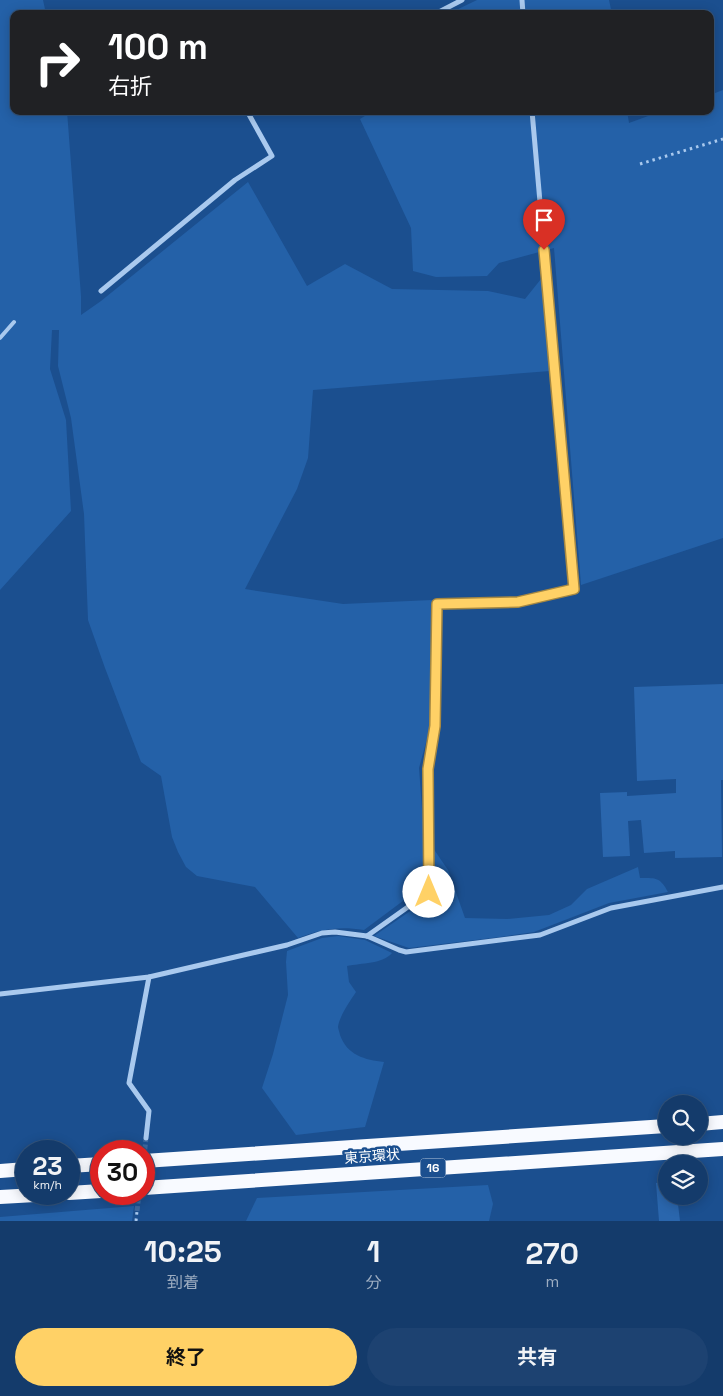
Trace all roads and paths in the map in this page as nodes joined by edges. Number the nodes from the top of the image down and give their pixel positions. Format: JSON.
{"nodes":[{"id":1,"x":462,"y":0,"type":"edge"},
{"id":2,"x":443,"y":10,"type":"edge"},
{"id":3,"x":249,"y":115,"type":"edge"},
{"id":4,"x":532,"y":115,"type":"edge"},
{"id":5,"x":723,"y":139,"type":"edge"},
{"id":6,"x":640,"y":164,"type":"dead end"},
{"id":7,"x":101,"y":291,"type":"dead end"},
{"id":8,"x":14,"y":322,"type":"dead end"},
{"id":9,"x":0,"y":338,"type":"edge"},
{"id":10,"x":723,"y":887,"type":"edge"},
{"id":11,"x":367,"y":936,"type":"junction"},
{"id":12,"x":150,"y":977,"type":"junction"},
{"id":13,"x":0,"y":994,"type":"edge"},
{"id":14,"x":723,"y":1122,"type":"edge"},
{"id":15,"x":708,"y":1123,"type":"edge"},
{"id":16,"x":658,"y":1127,"type":"edge"},
{"id":17,"x":146,"y":1138,"type":"tunnel mouth"},
{"id":18,"x":723,"y":1149,"type":"edge"},
{"id":19,"x":155,"y":1160,"type":"edge"},
{"id":20,"x":15,"y":1170,"type":"edge"},
{"id":21,"x":0,"y":1171,"type":"edge"},
{"id":22,"x":155,"y":1187,"type":"edge"},
{"id":23,"x":15,"y":1196,"type":"edge"},
{"id":24,"x":0,"y":1197,"type":"edge"},
{"id":25,"x":137,"y":1211,"type":"tunnel mouth"},
{"id":26,"x":136,"y":1221,"type":"edge"}],
"edges":[{"from":1,"to":2,"type":"street"},
{"from":3,"to":7,"type":"street"},
{"from":4,"to":11,"type":"street"},
{"from":5,"to":6,"type":"path"},
{"from":8,"to":9,"type":"lane"},
{"from":10,"to":11,"type":"street"},
{"from":11,"to":12,"type":"street"},
{"from":12,"to":13,"type":"street"},
{"from":12,"to":17,"type":"street"},
{"from":14,"to":15,"type":"highway"},
{"from":16,"to":19,"type":"highway","name":"東京環状","number":"16"},
{"from":18,"to":22,"type":"highway","name":"東京環状","number":"16"},
{"from":20,"to":21,"type":"highway"},
{"from":23,"to":24,"type":"highway"},
{"from":25,"to":26,"type":"path"}]}
